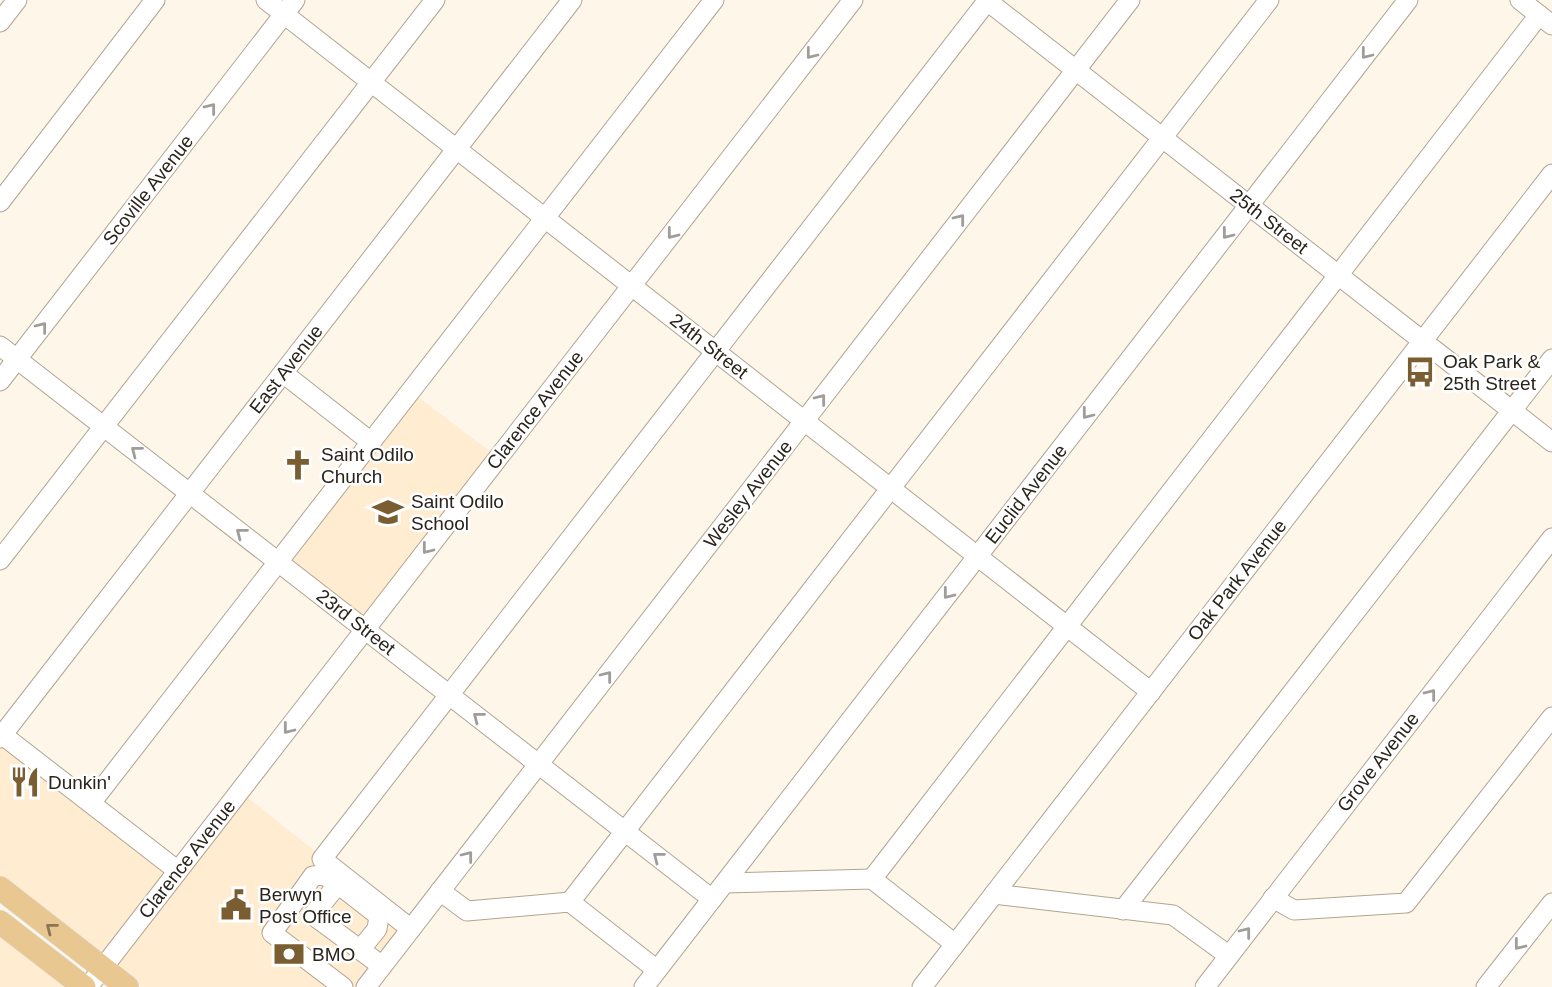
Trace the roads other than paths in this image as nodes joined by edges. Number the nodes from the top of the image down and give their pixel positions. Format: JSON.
{"nodes":[{"id":1,"x":17,"y":0,"type":"edge"},
{"id":2,"x":155,"y":0,"type":"edge"},
{"id":3,"x":266,"y":0,"type":"edge"},
{"id":4,"x":435,"y":0,"type":"edge"},
{"id":5,"x":572,"y":0,"type":"edge"},
{"id":6,"x":714,"y":0,"type":"edge"},
{"id":7,"x":853,"y":0,"type":"edge"},
{"id":8,"x":987,"y":0,"type":"edge"},
{"id":9,"x":1130,"y":0,"type":"edge"},
{"id":10,"x":1269,"y":0,"type":"edge"},
{"id":11,"x":1408,"y":0,"type":"edge"},
{"id":12,"x":1520,"y":0,"type":"edge"},
{"id":13,"x":290,"y":7,"type":"edge"},
{"id":14,"x":1545,"y":20,"type":"edge"},
{"id":15,"x":0,"y":22,"type":"edge"},
{"id":16,"x":1076,"y":70,"type":"junction"},
{"id":17,"x":371,"y":82,"type":"junction"},
{"id":18,"x":1162,"y":138,"type":"junction"},
{"id":19,"x":457,"y":149,"type":"junction"},
{"id":20,"x":1552,"y":174,"type":"edge"},
{"id":21,"x":0,"y":202,"type":"edge"},
{"id":22,"x":1249,"y":205,"type":"junction"},
{"id":23,"x":545,"y":218,"type":"junction"},
{"id":24,"x":1338,"y":275,"type":"junction"},
{"id":25,"x":632,"y":286,"type":"junction"},
{"id":26,"x":1422,"y":341,"type":"junction"},
{"id":27,"x":0,"y":345,"type":"edge"},
{"id":28,"x":717,"y":352,"type":"junction"},
{"id":29,"x":17,"y":359,"type":"junction"},
{"id":30,"x":1552,"y":359,"type":"edge"},
{"id":31,"x":283,"y":373,"type":"junction"},
{"id":32,"x":0,"y":381,"type":"edge"},
{"id":33,"x":1512,"y":411,"type":"junction"},
{"id":34,"x":804,"y":421,"type":"junction"},
{"id":35,"x":104,"y":426,"type":"junction"},
{"id":36,"x":371,"y":442,"type":"junction"},
{"id":37,"x":1552,"y":442,"type":"edge"},
{"id":38,"x":892,"y":489,"type":"junction"},
{"id":39,"x":189,"y":493,"type":"junction"},
{"id":40,"x":1552,"y":538,"type":"edge"},
{"id":41,"x":977,"y":556,"type":"junction"},
{"id":42,"x":0,"y":560,"type":"edge"},
{"id":43,"x":278,"y":562,"type":"junction"},
{"id":44,"x":1066,"y":625,"type":"junction"},
{"id":45,"x":365,"y":629,"type":"junction"},
{"id":46,"x":1151,"y":692,"type":"junction"},
{"id":47,"x":450,"y":696,"type":"junction"},
{"id":48,"x":1552,"y":717,"type":"edge"},
{"id":49,"x":1,"y":735,"type":"edge"},
{"id":50,"x":538,"y":764,"type":"junction"},
{"id":51,"x":91,"y":803,"type":"junction"},
{"id":52,"x":625,"y":831,"type":"junction"},
{"id":53,"x":178,"y":871,"type":"junction"},
{"id":54,"x":872,"y":879,"type":"junction"},
{"id":55,"x":341,"y":881,"type":"junction"},
{"id":56,"x":725,"y":883,"type":"junction"},
{"id":57,"x":0,"y":888,"type":"edge"},
{"id":58,"x":440,"y":891,"type":"junction"},
{"id":59,"x":994,"y":894,"type":"junction"},
{"id":60,"x":1273,"y":898,"type":"junction"},
{"id":61,"x":712,"y":899,"type":"junction"},
{"id":62,"x":570,"y":901,"type":"junction"},
{"id":63,"x":1552,"y":902,"type":"edge"},
{"id":64,"x":1123,"y":910,"type":"junction"},
{"id":65,"x":382,"y":913,"type":"junction"},
{"id":66,"x":0,"y":922,"type":"edge"},
{"id":67,"x":411,"y":929,"type":"junction"},
{"id":68,"x":955,"y":944,"type":"junction"},
{"id":69,"x":360,"y":950,"type":"junction"},
{"id":70,"x":1228,"y":955,"type":"junction"},
{"id":71,"x":382,"y":966,"type":"junction"},
{"id":72,"x":103,"y":968,"type":"junction"},
{"id":73,"x":657,"y":970,"type":"junction"},
{"id":74,"x":86,"y":987,"type":"edge"},
{"id":75,"x":127,"y":987,"type":"edge"},
{"id":76,"x":343,"y":987,"type":"edge"},
{"id":77,"x":366,"y":987,"type":"edge"},
{"id":78,"x":644,"y":987,"type":"edge"},
{"id":79,"x":922,"y":987,"type":"edge"},
{"id":80,"x":1205,"y":987,"type":"edge"},
{"id":81,"x":1486,"y":987,"type":"edge"}],
"edges":[{"from":1,"to":15,"type":"street"},
{"from":2,"to":21,"type":"street"},
{"from":3,"to":13,"type":"street","name":"24th Street"},
{"from":4,"to":17,"type":"street"},
{"from":5,"to":19,"type":"street","name":"East Avenue"},
{"from":6,"to":23,"type":"street"},
{"from":7,"to":25,"type":"street","name":"Clarence Avenue","one_way":true},
{"from":8,"to":16,"type":"street","name":"25th Street"},
{"from":8,"to":28,"type":"street"},
{"from":9,"to":16,"type":"street","name":"Wesley Avenue"},
{"from":10,"to":18,"type":"street"},
{"from":11,"to":22,"type":"street","name":"Euclid Avenue","one_way":true},
{"from":12,"to":14,"type":"street"},
{"from":13,"to":17,"type":"street","name":"24th Street"},
{"from":29,"to":13,"type":"street","name":"Scoville Avenue","one_way":true},
{"from":14,"to":24,"type":"street"},
{"from":16,"to":18,"type":"street","name":"25th Street"},
{"from":34,"to":16,"type":"street","name":"Wesley Avenue","one_way":true},
{"from":17,"to":19,"type":"street","name":"24th Street"},
{"from":17,"to":35,"type":"street"},
{"from":18,"to":22,"type":"street","name":"25th Street"},
{"from":18,"to":38,"type":"street"},
{"from":19,"to":23,"type":"street","name":"24th Street"},
{"from":19,"to":31,"type":"street","name":"East Avenue"},
{"from":20,"to":26,"type":"street","name":"Oak Park Avenue"},
{"from":22,"to":24,"type":"street","name":"25th Street"},
{"from":22,"to":41,"type":"street","name":"Euclid Avenue","one_way":true},
{"from":23,"to":25,"type":"street","name":"24th Street"},
{"from":23,"to":36,"type":"street"},
{"from":24,"to":26,"type":"street","name":"25th Street"},
{"from":24,"to":44,"type":"street"},
{"from":25,"to":28,"type":"street","name":"24th Street"},
{"from":25,"to":45,"type":"street","name":"Clarence Avenue","one_way":true},
{"from":26,"to":33,"type":"street","name":"25th Street"},
{"from":26,"to":46,"type":"street","name":"Oak Park Avenue"},
{"from":27,"to":29,"type":"street","name":"23rd Street"},
{"from":28,"to":34,"type":"street","name":"24th Street"},
{"from":28,"to":47,"type":"street"},
{"from":29,"to":32,"type":"street","name":"Scoville Avenue"},
{"from":29,"to":35,"type":"street","name":"23rd Street"},
{"from":30,"to":33,"type":"street"},
{"from":31,"to":36,"type":"street"},
{"from":31,"to":39,"type":"street","name":"East Avenue"},
{"from":33,"to":37,"type":"street","name":"25th Street"},
{"from":33,"to":64,"type":"street"},
{"from":34,"to":38,"type":"street","name":"24th Street"},
{"from":50,"to":34,"type":"street","name":"Wesley Avenue","one_way":true},
{"from":39,"to":35,"type":"street","name":"23rd Street","one_way":true},
{"from":35,"to":42,"type":"street"},
{"from":36,"to":43,"type":"street"},
{"from":38,"to":41,"type":"street","name":"24th Street"},
{"from":38,"to":52,"type":"street"},
{"from":43,"to":39,"type":"street","name":"23rd Street","one_way":true},
{"from":39,"to":49,"type":"street","name":"East Avenue"},
{"from":60,"to":40,"type":"street","name":"Grove Avenue","one_way":true},
{"from":41,"to":44,"type":"street","name":"24th Street"},
{"from":41,"to":56,"type":"street","name":"Euclid Avenue","one_way":true},
{"from":43,"to":45,"type":"street","name":"23rd Street"},
{"from":43,"to":51,"type":"street"},
{"from":44,"to":46,"type":"street","name":"24th Street"},
{"from":44,"to":54,"type":"street"},
{"from":45,"to":47,"type":"street","name":"23rd Street"},
{"from":45,"to":53,"type":"street","name":"Clarence Avenue","one_way":true},
{"from":46,"to":59,"type":"street","name":"Oak Park Avenue"},
{"from":50,"to":47,"type":"street","name":"23rd Street","one_way":true},
{"from":47,"to":55,"type":"street"},
{"from":48,"to":60,"type":"street"},
{"from":49,"to":51,"type":"street"},
{"from":50,"to":52,"type":"street","name":"23rd Street"},
{"from":58,"to":50,"type":"street","name":"Wesley Avenue","one_way":true},
{"from":51,"to":53,"type":"street"},
{"from":61,"to":52,"type":"street","name":"23rd Street","one_way":true},
{"from":52,"to":62,"type":"street"},
{"from":53,"to":72,"type":"street","name":"Clarence Avenue"},
{"from":54,"to":56,"type":"street"},
{"from":54,"to":68,"type":"street"},
{"from":55,"to":65,"type":"street"},
{"from":55,"to":69,"type":"street"},
{"from":55,"to":76,"type":"street"},
{"from":56,"to":61,"type":"street","name":"Euclid Avenue"},
{"from":72,"to":57,"type":"main road","one_way":true},
{"from":58,"to":62,"type":"street"},
{"from":58,"to":67,"type":"street","name":"Wesley Avenue"},
{"from":59,"to":64,"type":"street"},
{"from":59,"to":68,"type":"street","name":"Oak Park Avenue"},
{"from":70,"to":60,"type":"street","name":"Grove Avenue","one_way":true},
{"from":61,"to":73,"type":"street","name":"Euclid Avenue"},
{"from":62,"to":73,"type":"street"},
{"from":63,"to":81,"type":"street","one_way":true},
{"from":64,"to":70,"type":"street"},
{"from":65,"to":67,"type":"street"},
{"from":65,"to":69,"type":"street"},
{"from":66,"to":74,"type":"main road"},
{"from":67,"to":71,"type":"street","name":"Wesley Avenue"},
{"from":68,"to":79,"type":"street","name":"Oak Park Avenue"},
{"from":69,"to":71,"type":"street"},
{"from":70,"to":80,"type":"street","name":"Grove Avenue"},
{"from":71,"to":77,"type":"street","name":"Wesley Avenue"},
{"from":72,"to":74,"type":"street","name":"Clarence Avenue"},
{"from":72,"to":75,"type":"main road"},
{"from":73,"to":78,"type":"street","name":"Euclid Avenue"}]}
